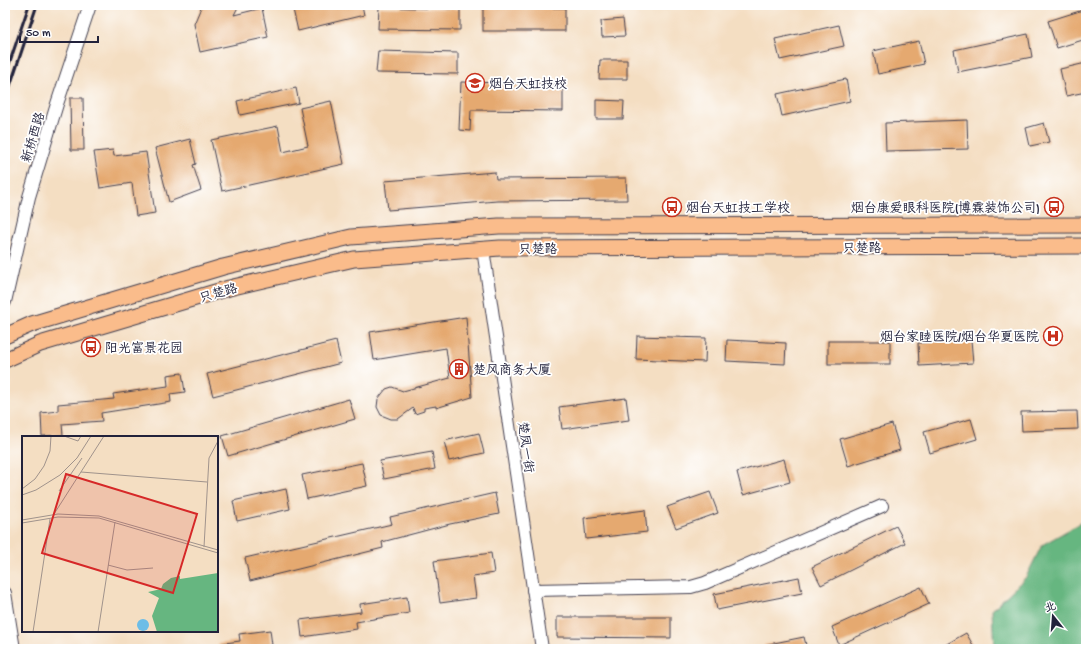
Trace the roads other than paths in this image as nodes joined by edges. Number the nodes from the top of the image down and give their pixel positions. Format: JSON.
{"nodes":[{"id":1,"x":90,"y":5,"type":"edge"},
{"id":2,"x":1086,"y":225,"type":"edge"},
{"id":3,"x":1086,"y":246,"type":"edge"},
{"id":4,"x":483,"y":249,"type":"junction"},
{"id":5,"x":5,"y":302,"type":"edge"},
{"id":6,"x":5,"y":336,"type":"edge"},
{"id":7,"x":5,"y":360,"type":"edge"},
{"id":8,"x":882,"y":506,"type":"dead end"},
{"id":9,"x":533,"y":590,"type":"junction"},
{"id":10,"x":5,"y":593,"type":"edge"},
{"id":11,"x":14,"y":649,"type":"edge"},
{"id":12,"x":542,"y":649,"type":"edge"}],
"edges":[{"from":1,"to":5,"type":"street","name":"新桥西路"},
{"from":2,"to":6,"type":"main road","name":"只楚路"},
{"from":3,"to":4,"type":"main road","name":"只楚路"},
{"from":4,"to":7,"type":"main road","name":"只楚路"},
{"from":4,"to":9,"type":"street","name":"楚凤一街"},
{"from":8,"to":9,"type":"street"},
{"from":9,"to":12,"type":"street","name":"楚凤一街"},
{"from":10,"to":11,"type":"street"}]}
